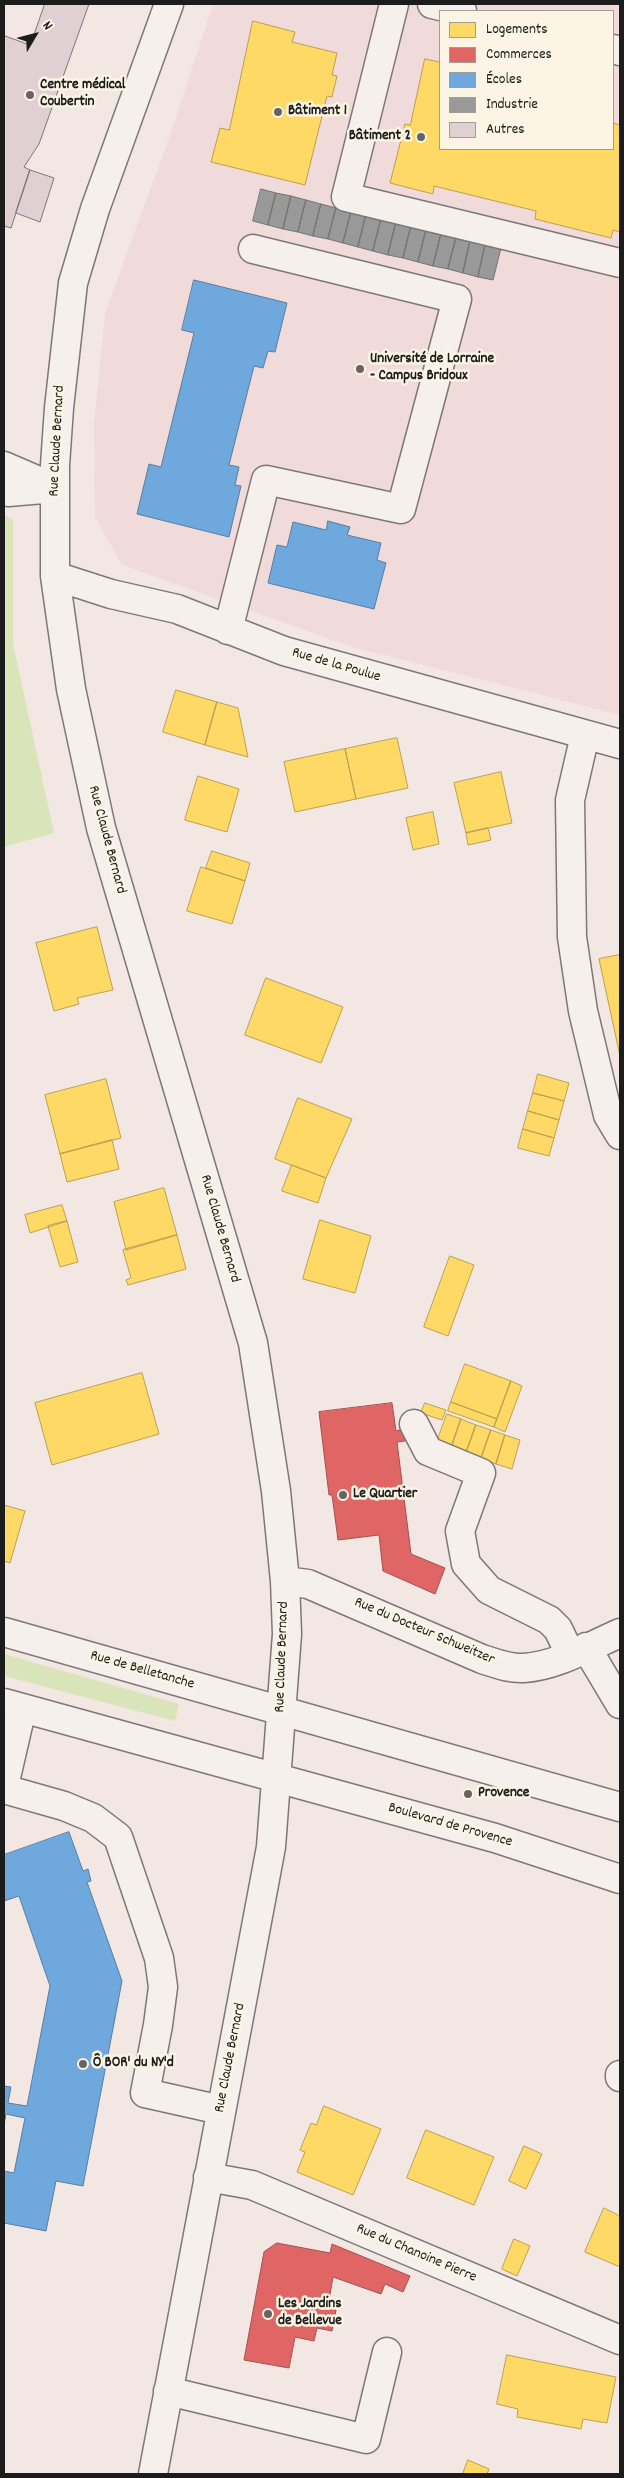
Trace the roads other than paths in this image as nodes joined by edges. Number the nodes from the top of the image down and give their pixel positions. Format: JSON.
{"nodes":[{"id":1,"x":169,"y":4,"type":"edge"},
{"id":2,"x":394,"y":4,"type":"edge"},
{"id":3,"x":432,"y":4,"type":"edge"},
{"id":4,"x":458,"y":10,"type":"edge"},
{"id":5,"x":253,"y":249,"type":"dead end"},
{"id":6,"x":620,"y":263,"type":"edge"},
{"id":7,"x":4,"y":466,"type":"edge"},
{"id":8,"x":55,"y":488,"type":"junction"},
{"id":9,"x":4,"y":490,"type":"edge"},
{"id":10,"x":55,"y":576,"type":"junction"},
{"id":11,"x":228,"y":630,"type":"junction"},
{"id":12,"x":585,"y":735,"type":"junction"},
{"id":13,"x":620,"y":744,"type":"edge"},
{"id":14,"x":620,"y":1135,"type":"edge"},
{"id":15,"x":414,"y":1424,"type":"dead end"},
{"id":16,"x":285,"y":1581,"type":"junction"},
{"id":17,"x":4,"y":1632,"type":"edge"},
{"id":18,"x":620,"y":1633,"type":"edge"},
{"id":19,"x":578,"y":1651,"type":"junction"},
{"id":20,"x":620,"y":1704,"type":"edge"},
{"id":21,"x":13,"y":1706,"type":"edge"},
{"id":22,"x":281,"y":1711,"type":"junction"},
{"id":23,"x":277,"y":1777,"type":"junction"},
{"id":24,"x":4,"y":1787,"type":"edge"},
{"id":25,"x":620,"y":1807,"type":"edge"},
{"id":26,"x":620,"y":1880,"type":"edge"},
{"id":27,"x":221,"y":2110,"type":"junction"},
{"id":28,"x":208,"y":2177,"type":"junction"},
{"id":29,"x":620,"y":2340,"type":"edge"},
{"id":30,"x":387,"y":2352,"type":"dead end"},
{"id":31,"x":168,"y":2392,"type":"junction"},
{"id":32,"x":153,"y":2474,"type":"edge"}],
"edges":[{"from":1,"to":8,"type":"street","name":"Rue Claude Bernard"},
{"from":2,"to":6,"type":"street"},
{"from":3,"to":4,"type":"street"},
{"from":5,"to":11,"type":"street"},
{"from":7,"to":8,"type":"street"},
{"from":8,"to":9,"type":"street"},
{"from":8,"to":10,"type":"street","name":"Rue Claude Bernard"},
{"from":10,"to":11,"type":"street","name":"Rue de la Poulue"},
{"from":10,"to":16,"type":"street","name":"Rue Claude Bernard"},
{"from":11,"to":12,"type":"street","name":"Rue de la Poulue"},
{"from":12,"to":13,"type":"street","name":"Rue de la Poulue"},
{"from":12,"to":14,"type":"street"},
{"from":15,"to":19,"type":"street"},
{"from":16,"to":19,"type":"street","name":"Rue du Docteur Schweitzer"},
{"from":16,"to":22,"type":"street","name":"Rue Claude Bernard"},
{"from":17,"to":22,"type":"street","name":"Rue de Belletanche"},
{"from":18,"to":19,"type":"street","name":"Rue du Docteur Schweitzer"},
{"from":19,"to":20,"type":"street"},
{"from":21,"to":23,"type":"street"},
{"from":21,"to":24,"type":"street"},
{"from":22,"to":23,"type":"street","name":"Rue Claude Bernard"},
{"from":22,"to":25,"type":"street","name":"Rue de Belletanche"},
{"from":23,"to":26,"type":"street","name":"Boulevard de Provence"},
{"from":23,"to":27,"type":"street","name":"Rue Claude Bernard"},
{"from":24,"to":27,"type":"street"},
{"from":27,"to":28,"type":"street","name":"Rue Claude Bernard"},
{"from":28,"to":29,"type":"street","name":"Rue du Chanoine Pierre"},
{"from":28,"to":31,"type":"street","name":"Rue Claude Bernard"},
{"from":30,"to":31,"type":"street"},
{"from":31,"to":32,"type":"street","name":"Rue Claude Bernard"}]}
